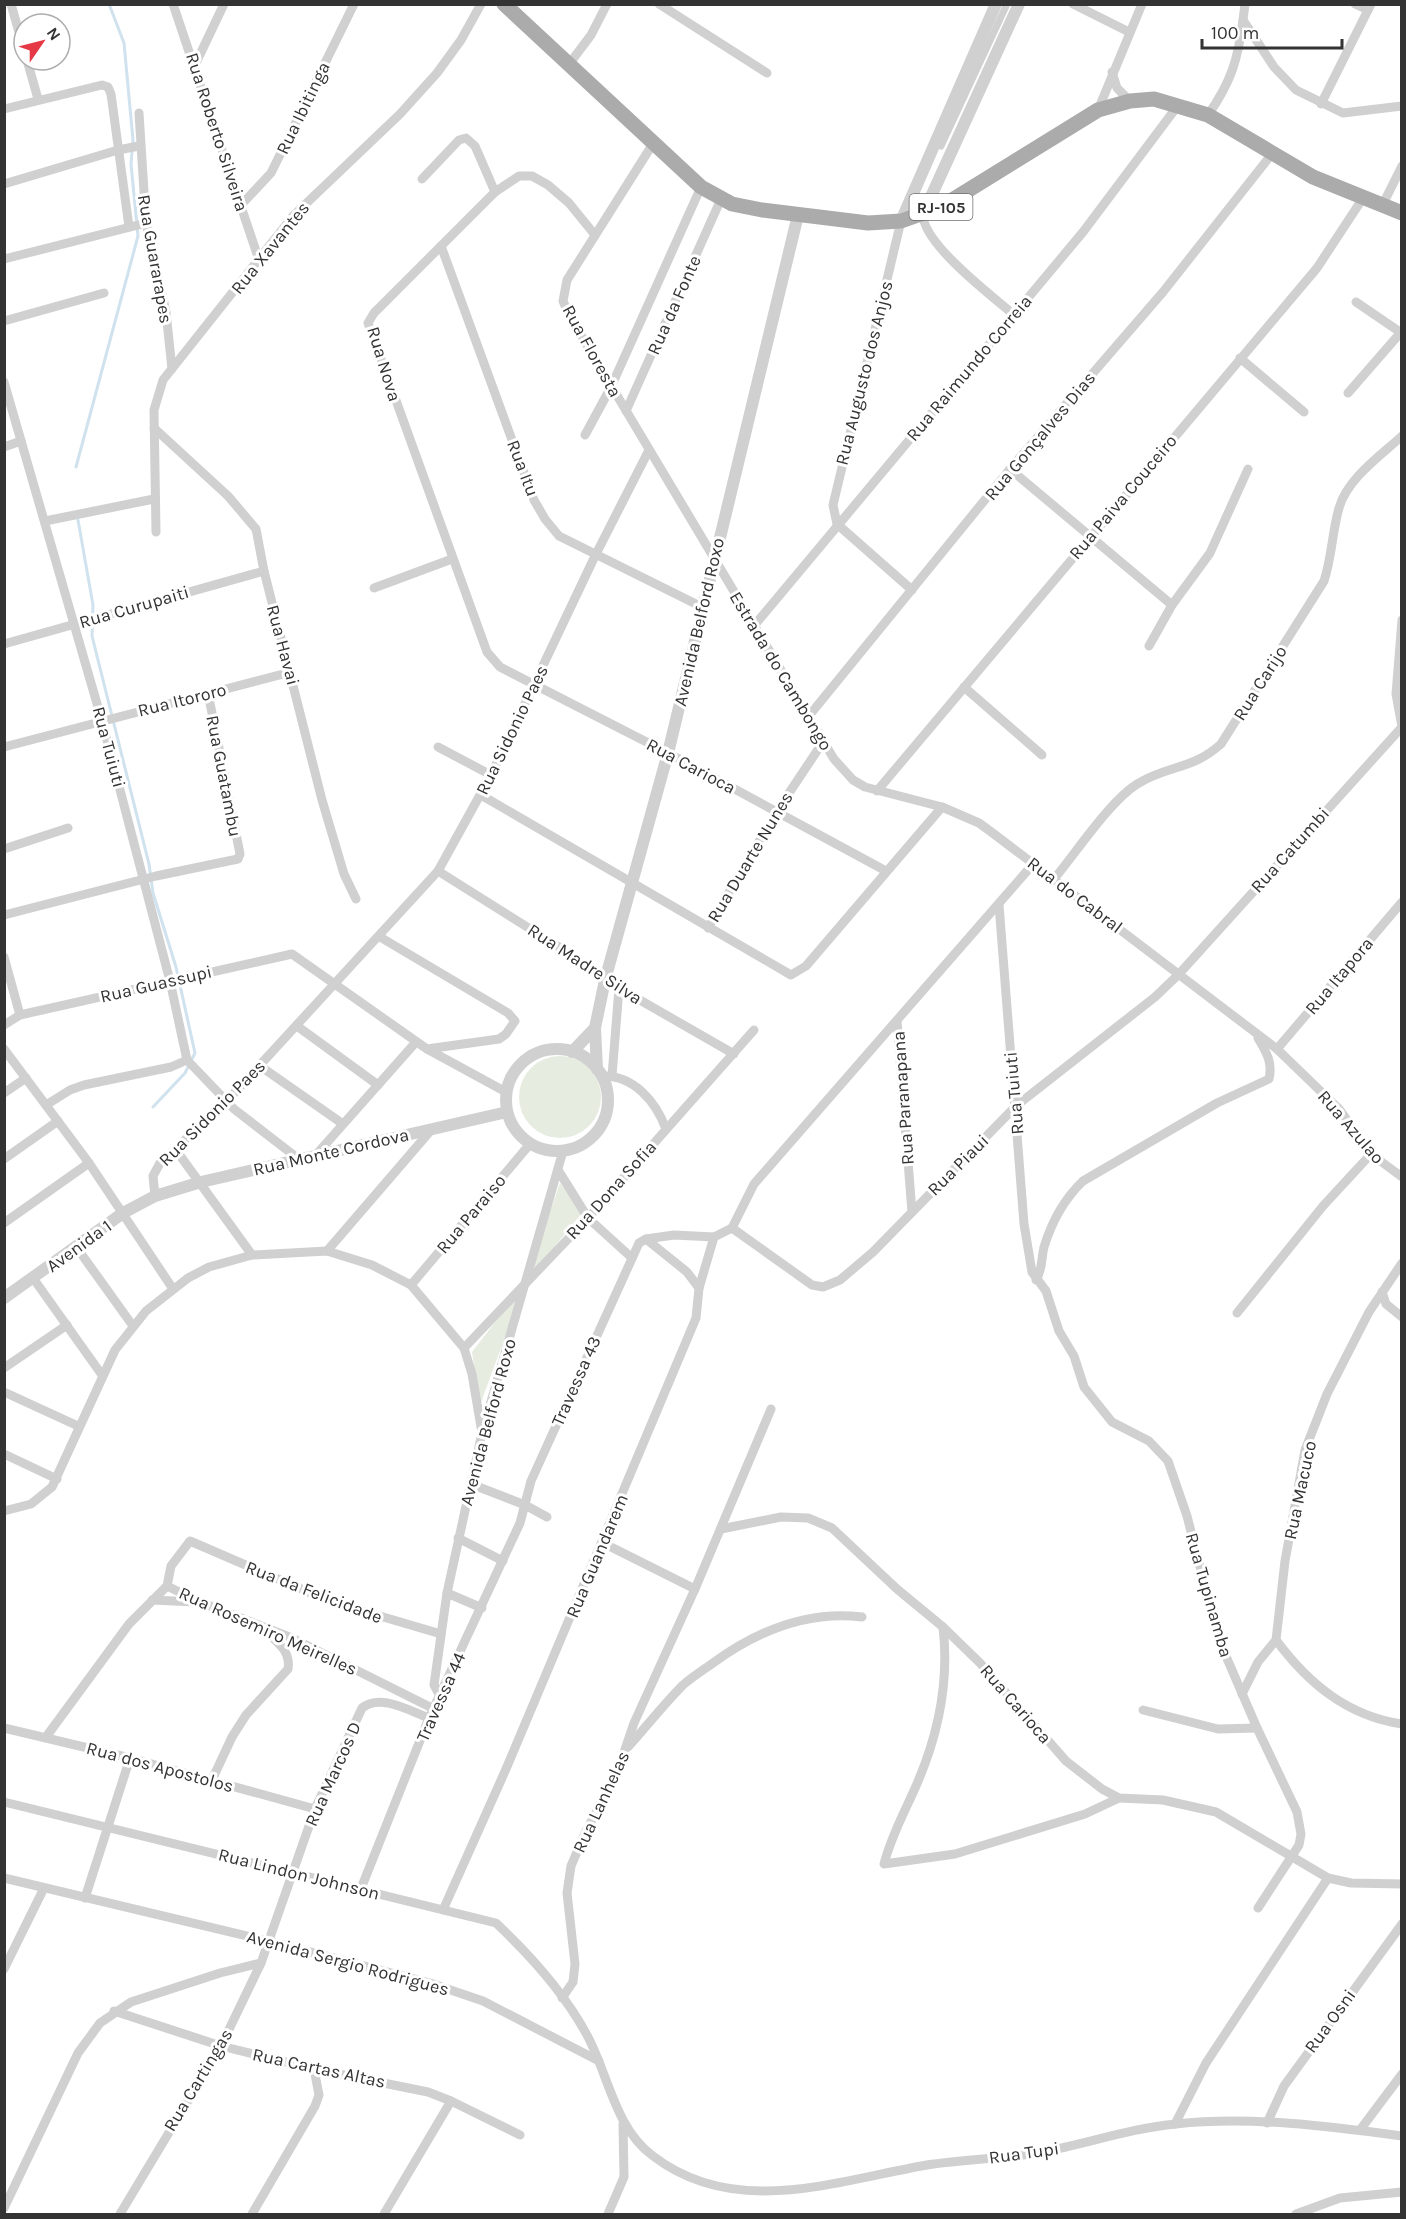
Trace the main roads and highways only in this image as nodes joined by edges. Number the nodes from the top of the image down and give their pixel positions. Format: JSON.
{"nodes":[{"id":1,"x":504,"y":4,"type":"edge"},
{"id":2,"x":1401,"y":213,"type":"edge"}],
"edges":[{"from":1,"to":2,"type":"main road","number":"RJ-105"}]}
